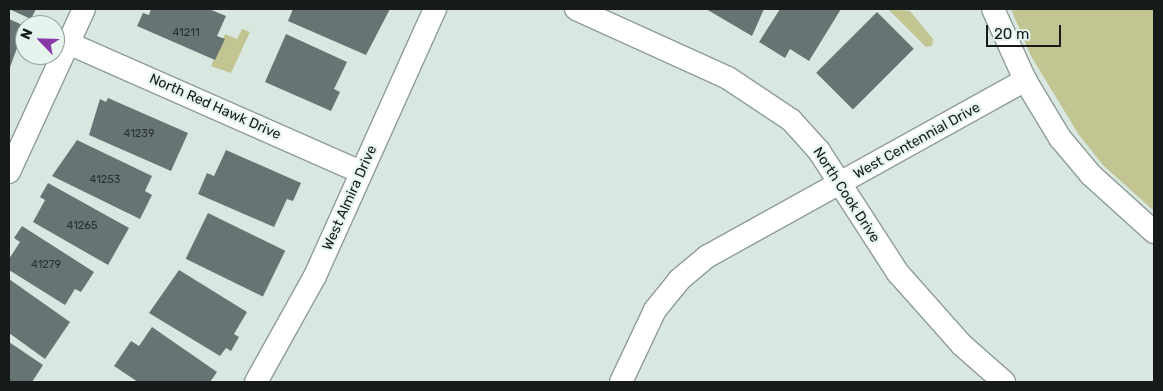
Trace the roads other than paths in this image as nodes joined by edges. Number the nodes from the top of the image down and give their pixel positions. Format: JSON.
{"nodes":[{"id":1,"x":84,"y":9,"type":"edge"},
{"id":2,"x":435,"y":9,"type":"edge"},
{"id":3,"x":576,"y":9,"type":"edge"},
{"id":4,"x":993,"y":9,"type":"edge"},
{"id":5,"x":68,"y":43,"type":"junction"},
{"id":6,"x":1025,"y":80,"type":"junction"},
{"id":7,"x":9,"y":172,"type":"edge"},
{"id":8,"x":361,"y":172,"type":"junction"},
{"id":9,"x":840,"y":184,"type":"junction"},
{"id":10,"x":1154,"y":232,"type":"edge"},
{"id":11,"x":256,"y":382,"type":"edge"},
{"id":12,"x":621,"y":382,"type":"edge"},
{"id":13,"x":1004,"y":382,"type":"edge"}],
"edges":[{"from":1,"to":5,"type":"street"},
{"from":2,"to":8,"type":"street","name":"West Almira Drive"},
{"from":3,"to":9,"type":"street","name":"North Cook Drive"},
{"from":4,"to":6,"type":"street"},
{"from":5,"to":7,"type":"street"},
{"from":5,"to":8,"type":"street","name":"North Red Hawk Drive"},
{"from":6,"to":9,"type":"street","name":"West Centennial Drive"},
{"from":6,"to":10,"type":"street"},
{"from":8,"to":11,"type":"street","name":"West Almira Drive"},
{"from":9,"to":12,"type":"street","name":"West Centennial Drive"},
{"from":9,"to":13,"type":"street","name":"North Cook Drive"}]}
